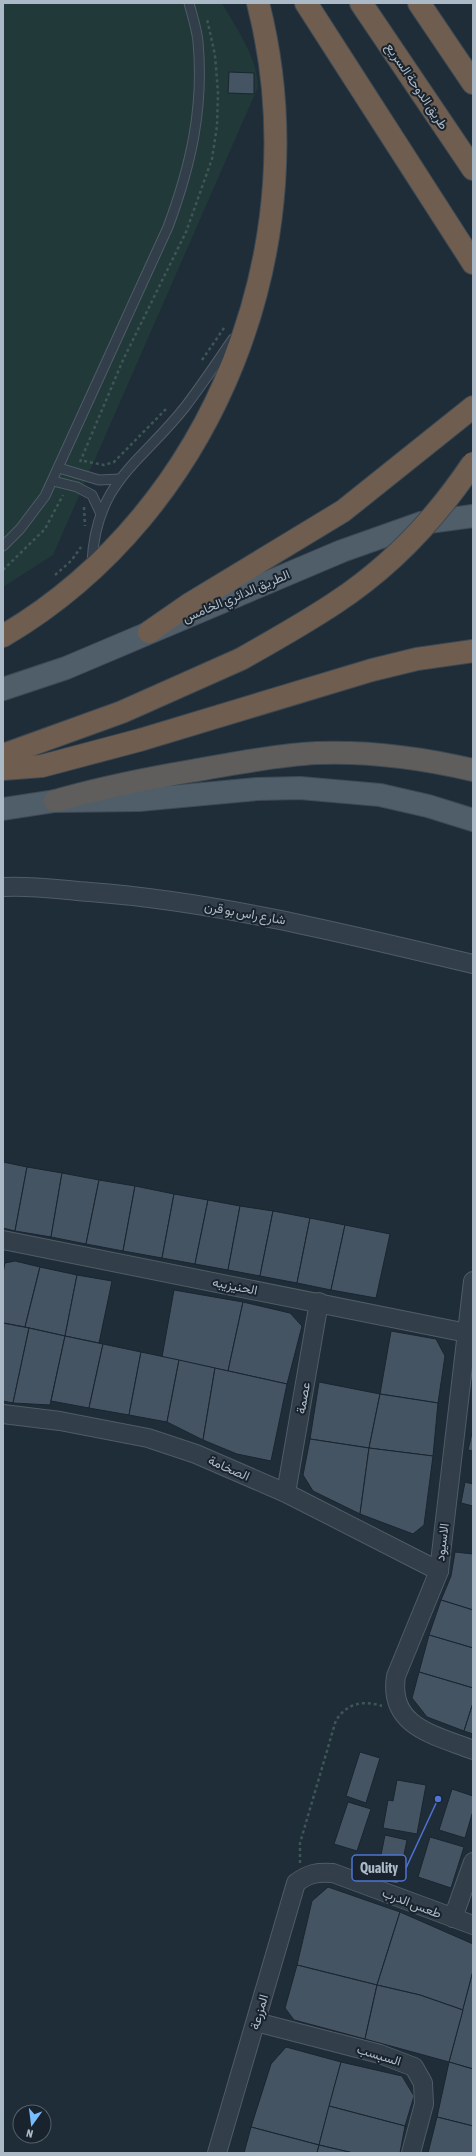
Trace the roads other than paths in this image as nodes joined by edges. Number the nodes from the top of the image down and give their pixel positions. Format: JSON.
{"nodes":[{"id":1,"x":189,"y":3,"type":"edge"},
{"id":2,"x":258,"y":3,"type":"edge"},
{"id":3,"x":306,"y":3,"type":"edge"},
{"id":4,"x":361,"y":3,"type":"edge"},
{"id":5,"x":419,"y":3,"type":"edge"},
{"id":6,"x":473,"y":83,"type":"edge"},
{"id":7,"x":473,"y":169,"type":"edge"},
{"id":8,"x":473,"y":263,"type":"edge"},
{"id":9,"x":250,"y":315,"type":"junction"},
{"id":10,"x":473,"y":407,"type":"edge"},
{"id":11,"x":473,"y":463,"type":"edge"},
{"id":12,"x":59,"y":468,"type":"junction"},
{"id":13,"x":120,"y":479,"type":"junction"},
{"id":14,"x":53,"y":481,"type":"junction"},
{"id":15,"x":101,"y":514,"type":"junction"},
{"id":16,"x":473,"y":516,"type":"edge"},
{"id":17,"x":3,"y":546,"type":"edge"},
{"id":18,"x":92,"y":568,"type":"junction"},
{"id":19,"x":149,"y":632,"type":"junction"},
{"id":20,"x":3,"y":636,"type":"edge"},
{"id":21,"x":473,"y":651,"type":"edge"},
{"id":22,"x":3,"y":689,"type":"edge"},
{"id":23,"x":3,"y":755,"type":"edge"},
{"id":24,"x":3,"y":769,"type":"edge"},
{"id":25,"x":473,"y":770,"type":"edge"},
{"id":26,"x":55,"y":801,"type":"junction"},
{"id":27,"x":3,"y":809,"type":"edge"},
{"id":28,"x":473,"y":820,"type":"edge"},
{"id":29,"x":6,"y":886,"type":"edge"},
{"id":30,"x":473,"y":964,"type":"edge"},
{"id":31,"x":3,"y":1240,"type":"edge"},
{"id":32,"x":473,"y":1281,"type":"edge"},
{"id":33,"x":319,"y":1302,"type":"junction"},
{"id":34,"x":467,"y":1333,"type":"junction"},
{"id":35,"x":3,"y":1414,"type":"edge"},
{"id":36,"x":286,"y":1493,"type":"junction"},
{"id":37,"x":439,"y":1571,"type":"junction"},
{"id":38,"x":473,"y":1750,"type":"edge"},
{"id":39,"x":473,"y":1862,"type":"edge"},
{"id":40,"x":306,"y":1876,"type":"joint"},
{"id":41,"x":453,"y":1918,"type":"junction"},
{"id":42,"x":473,"y":1925,"type":"edge"},
{"id":43,"x":256,"y":2022,"type":"junction"},
{"id":44,"x":217,"y":2153,"type":"edge"},
{"id":45,"x":411,"y":2153,"type":"edge"}],
"edges":[{"from":1,"to":12,"type":"lane"},
{"from":2,"to":9,"type":"highway"},
{"from":3,"to":8,"type":"highway"},
{"from":4,"to":7,"type":"highway","name":"طريق الدوحة السريع"},
{"from":5,"to":6,"type":"highway"},
{"from":9,"to":13,"type":"lane"},
{"from":9,"to":18,"type":"highway"},
{"from":10,"to":19,"type":"highway"},
{"from":11,"to":23,"type":"highway","bridge":true},
{"from":12,"to":13,"type":"lane"},
{"from":12,"to":14,"type":"lane"},
{"from":13,"to":15,"type":"lane"},
{"from":14,"to":15,"type":"lane"},
{"from":14,"to":17,"type":"lane"},
{"from":15,"to":18,"type":"lane"},
{"from":16,"to":19,"type":"main road","name":"الطريق الدائري الخامس"},
{"from":18,"to":20,"type":"highway"},
{"from":19,"to":22,"type":"main road","name":"الطريق الدائري الخامس"},
{"from":21,"to":24,"type":"highway"},
{"from":25,"to":26,"type":"highway"},
{"from":26,"to":27,"type":"main road"},
{"from":26,"to":28,"type":"main road"},
{"from":29,"to":30,"type":"street","name":"شارع راس بو قرن"},
{"from":31,"to":33,"type":"street","name":"الحنيزيبه"},
{"from":32,"to":34,"type":"street","name":"الاسيود"},
{"from":33,"to":34,"type":"street","name":"الحنيزيبه"},
{"from":33,"to":36,"type":"street","name":"عصمة"},
{"from":34,"to":37,"type":"street","name":"الاسيود"},
{"from":35,"to":36,"type":"street","name":"الصخامة"},
{"from":36,"to":37,"type":"street","name":"الصخامة"},
{"from":37,"to":38,"type":"street","name":"الاسيود"},
{"from":39,"to":41,"type":"street"},
{"from":40,"to":41,"type":"street","name":"طعس الدرب"},
{"from":40,"to":43,"type":"street","name":"المزرعة"},
{"from":41,"to":42,"type":"street","name":"طعس الدرب"},
{"from":43,"to":44,"type":"street","name":"المزرعة"},
{"from":43,"to":45,"type":"street","name":"السبسب"}]}
